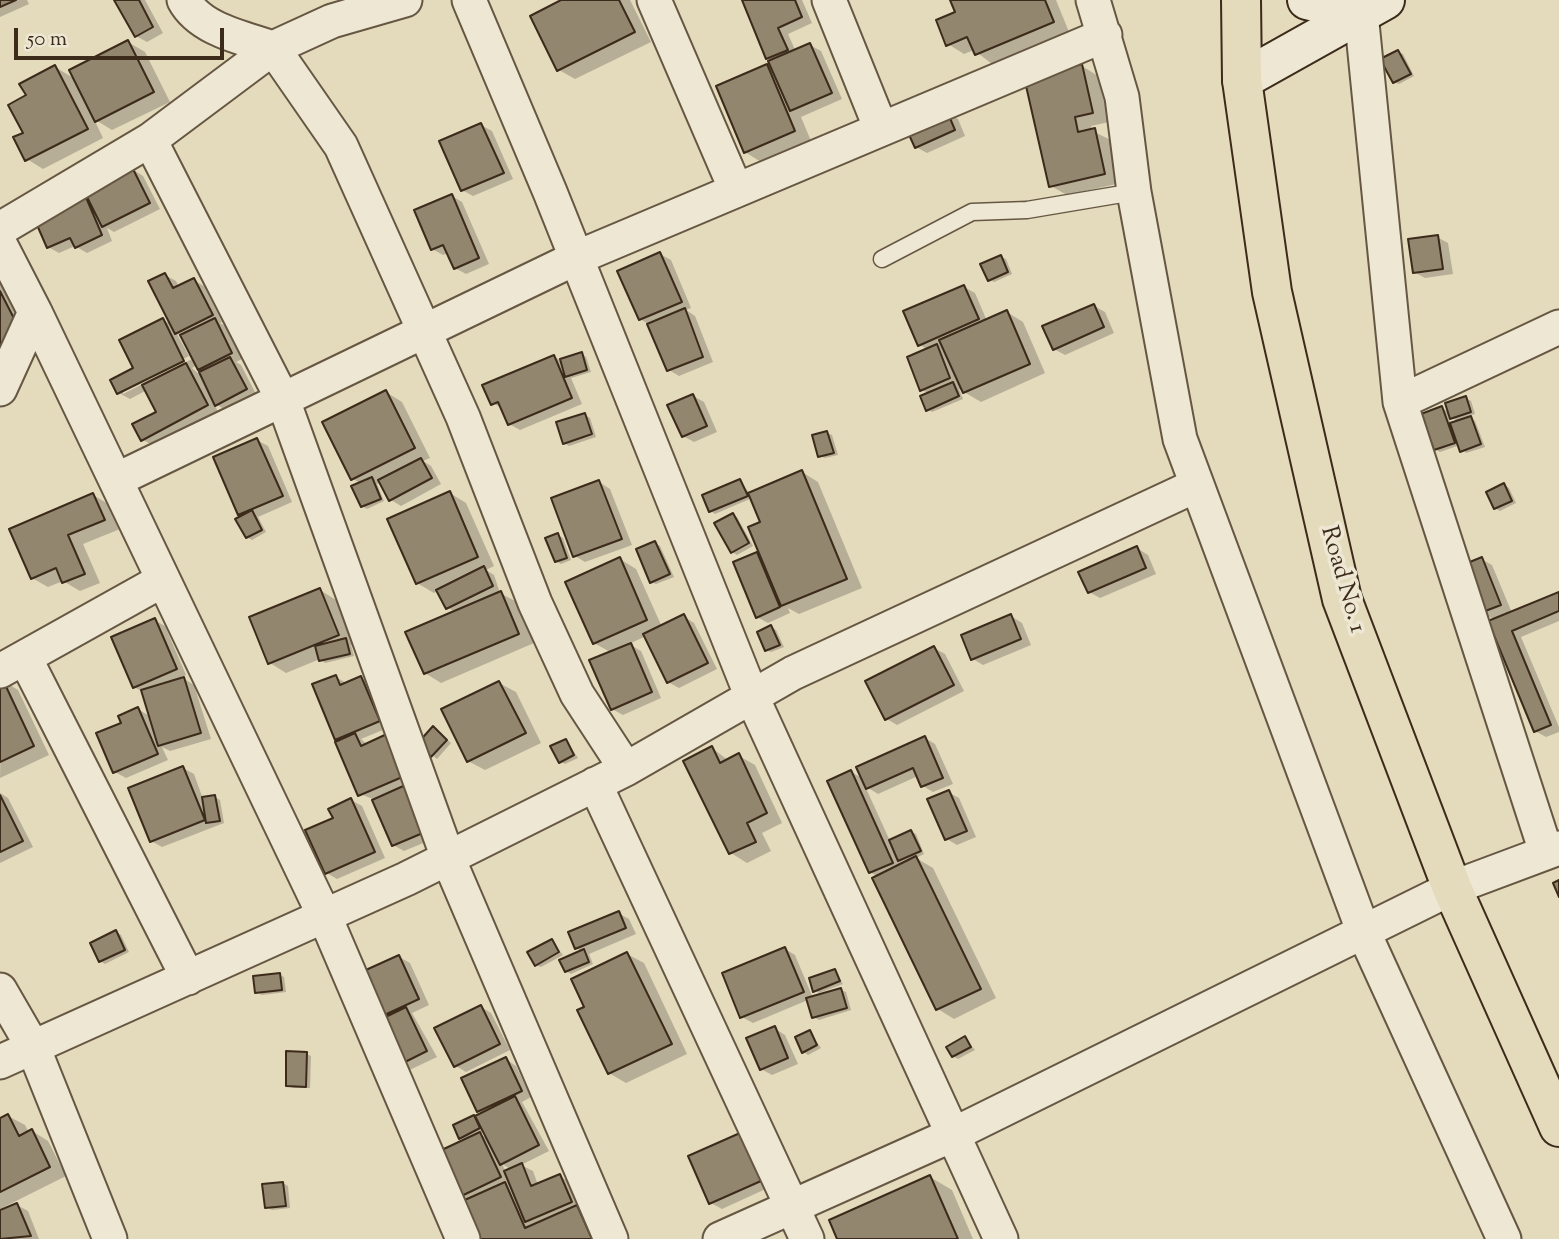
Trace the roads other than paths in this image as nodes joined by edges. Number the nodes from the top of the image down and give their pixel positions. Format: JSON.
{"nodes":[{"id":1,"x":184,"y":0,"type":"edge"},
{"id":2,"x":405,"y":0,"type":"edge"},
{"id":3,"x":469,"y":0,"type":"edge"},
{"id":4,"x":654,"y":0,"type":"edge"},
{"id":5,"x":829,"y":0,"type":"edge"},
{"id":6,"x":1093,"y":0,"type":"edge"},
{"id":7,"x":1241,"y":0,"type":"edge"},
{"id":8,"x":1307,"y":0,"type":"edge"},
{"id":9,"x":1373,"y":7,"type":"edge"},
{"id":10,"x":1105,"y":35,"type":"junction"},
{"id":11,"x":274,"y":48,"type":"junction"},
{"id":12,"x":1242,"y":80,"type":"junction"},
{"id":13,"x":881,"y":129,"type":"junction"},
{"id":14,"x":149,"y":139,"type":"junction"},
{"id":15,"x":736,"y":190,"type":"junction"},
{"id":16,"x":1133,"y":192,"type":"junction"},
{"id":17,"x":0,"y":229,"type":"edge"},
{"id":18,"x":0,"y":244,"type":"edge"},
{"id":19,"x":576,"y":258,"type":"junction"},
{"id":20,"x":882,"y":259,"type":"dead end"},
{"id":21,"x":35,"y":312,"type":"junction"},
{"id":22,"x":1559,"y":327,"type":"edge"},
{"id":23,"x":423,"y":331,"type":"junction"},
{"id":24,"x":0,"y":389,"type":"edge"},
{"id":25,"x":283,"y":400,"type":"junction"},
{"id":26,"x":1400,"y":402,"type":"junction"},
{"id":27,"x":116,"y":480,"type":"junction"},
{"id":28,"x":1197,"y":485,"type":"junction"},
{"id":29,"x":163,"y":580,"type":"junction"},
{"id":30,"x":13,"y":664,"type":"edge"},
{"id":31,"x":752,"y":697,"type":"junction"},
{"id":32,"x":626,"y":769,"type":"junction"},
{"id":33,"x":595,"y":784,"type":"junction"},
{"id":34,"x":1553,"y":850,"type":"edge"},
{"id":35,"x":448,"y":858,"type":"junction"},
{"id":36,"x":1452,"y":888,"type":"junction"},
{"id":37,"x":325,"y":917,"type":"junction"},
{"id":38,"x":1364,"y":933,"type":"junction"},
{"id":39,"x":188,"y":978,"type":"junction"},
{"id":40,"x":0,"y":990,"type":"edge"},
{"id":41,"x":33,"y":1047,"type":"junction"},
{"id":42,"x":0,"y":1062,"type":"edge"},
{"id":43,"x":1559,"y":1127,"type":"edge"},
{"id":44,"x":952,"y":1135,"type":"junction"},
{"id":45,"x":792,"y":1207,"type":"junction"},
{"id":46,"x":110,"y":1239,"type":"edge"},
{"id":47,"x":463,"y":1239,"type":"edge"},
{"id":48,"x":611,"y":1239,"type":"edge"},
{"id":49,"x":720,"y":1239,"type":"edge"},
{"id":50,"x":807,"y":1239,"type":"edge"},
{"id":51,"x":1001,"y":1239,"type":"edge"},
{"id":52,"x":1504,"y":1239,"type":"edge"}],
"edges":[{"from":1,"to":11,"type":"street"},
{"from":2,"to":11,"type":"street"},
{"from":3,"to":19,"type":"street"},
{"from":4,"to":15,"type":"street"},
{"from":5,"to":13,"type":"street"},
{"from":6,"to":10,"type":"street"},
{"from":7,"to":12,"type":"highway","name":"Road No. 1"},
{"from":8,"to":9,"type":"street"},
{"from":9,"to":12,"type":"street"},
{"from":9,"to":26,"type":"street"},
{"from":10,"to":13,"type":"street"},
{"from":10,"to":16,"type":"street"},
{"from":11,"to":14,"type":"street"},
{"from":11,"to":23,"type":"street"},
{"from":12,"to":36,"type":"highway","name":"Road No. 1"},
{"from":13,"to":15,"type":"street"},
{"from":14,"to":17,"type":"street"},
{"from":14,"to":25,"type":"street"},
{"from":15,"to":19,"type":"street"},
{"from":16,"to":20,"type":"lane"},
{"from":16,"to":28,"type":"street"},
{"from":18,"to":21,"type":"street"},
{"from":19,"to":23,"type":"street"},
{"from":19,"to":31,"type":"street"},
{"from":21,"to":24,"type":"street"},
{"from":21,"to":27,"type":"street"},
{"from":22,"to":26,"type":"street"},
{"from":23,"to":25,"type":"street"},
{"from":23,"to":32,"type":"street"},
{"from":25,"to":27,"type":"street"},
{"from":25,"to":35,"type":"street"},
{"from":26,"to":34,"type":"street"},
{"from":27,"to":29,"type":"street"},
{"from":28,"to":31,"type":"street"},
{"from":28,"to":38,"type":"street"},
{"from":29,"to":30,"type":"street"},
{"from":29,"to":37,"type":"street"},
{"from":30,"to":39,"type":"street"},
{"from":31,"to":32,"type":"street"},
{"from":31,"to":44,"type":"street"},
{"from":32,"to":33,"type":"street"},
{"from":33,"to":35,"type":"street"},
{"from":33,"to":45,"type":"street"},
{"from":34,"to":36,"type":"street"},
{"from":35,"to":37,"type":"street"},
{"from":35,"to":48,"type":"street"},
{"from":36,"to":38,"type":"street"},
{"from":36,"to":43,"type":"highway","name":"Road No. 1"},
{"from":37,"to":39,"type":"street"},
{"from":37,"to":47,"type":"street"},
{"from":38,"to":44,"type":"street"},
{"from":38,"to":52,"type":"street"},
{"from":39,"to":41,"type":"street"},
{"from":40,"to":41,"type":"street"},
{"from":41,"to":42,"type":"street"},
{"from":41,"to":46,"type":"street"},
{"from":44,"to":45,"type":"street"},
{"from":44,"to":51,"type":"street"},
{"from":45,"to":49,"type":"street"},
{"from":45,"to":50,"type":"street"}]}
